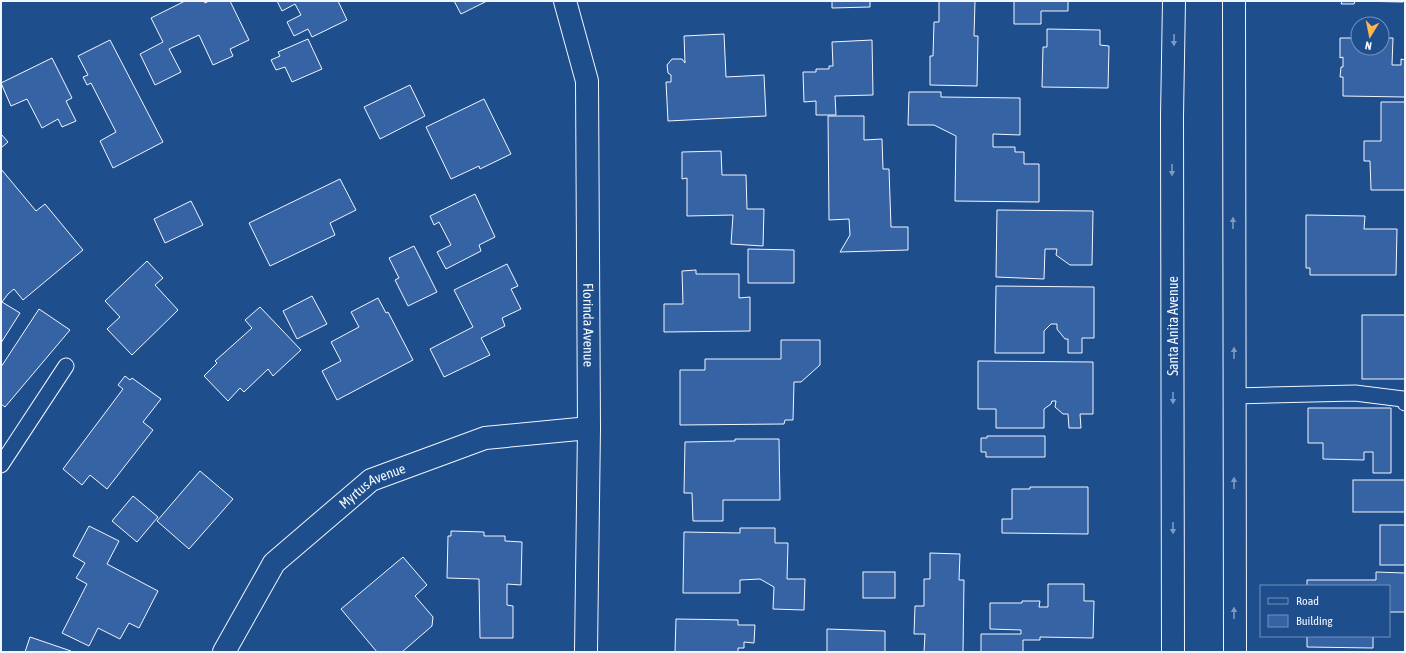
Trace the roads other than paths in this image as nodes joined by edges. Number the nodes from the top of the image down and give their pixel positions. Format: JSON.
{"nodes":[{"id":1,"x":565,"y":1,"type":"edge"},
{"id":2,"x":1174,"y":1,"type":"edge"},
{"id":3,"x":1234,"y":1,"type":"edge"},
{"id":4,"x":66,"y":366,"type":"dead end"},
{"id":5,"x":1234,"y":396,"type":"junction"},
{"id":6,"x":1405,"y":403,"type":"edge"},
{"id":7,"x":589,"y":428,"type":"junction"},
{"id":8,"x":1,"y":465,"type":"edge"},
{"id":9,"x":224,"y":652,"type":"edge"},
{"id":10,"x":586,"y":652,"type":"edge"},
{"id":11,"x":1173,"y":652,"type":"edge"},
{"id":12,"x":1234,"y":652,"type":"edge"}],
"edges":[{"from":1,"to":7,"type":"main road","name":"Florinda Avenue"},
{"from":2,"to":11,"type":"main road","name":"Santa Anita Avenue","one_way":true},
{"from":5,"to":3,"type":"main road","one_way":true},
{"from":4,"to":8,"type":"lane"},
{"from":5,"to":6,"type":"lane"},
{"from":12,"to":5,"type":"main road","one_way":true},
{"from":7,"to":9,"type":"main road","name":"Myrtus Avenue"},
{"from":7,"to":10,"type":"main road","name":"Florinda Avenue"}]}
